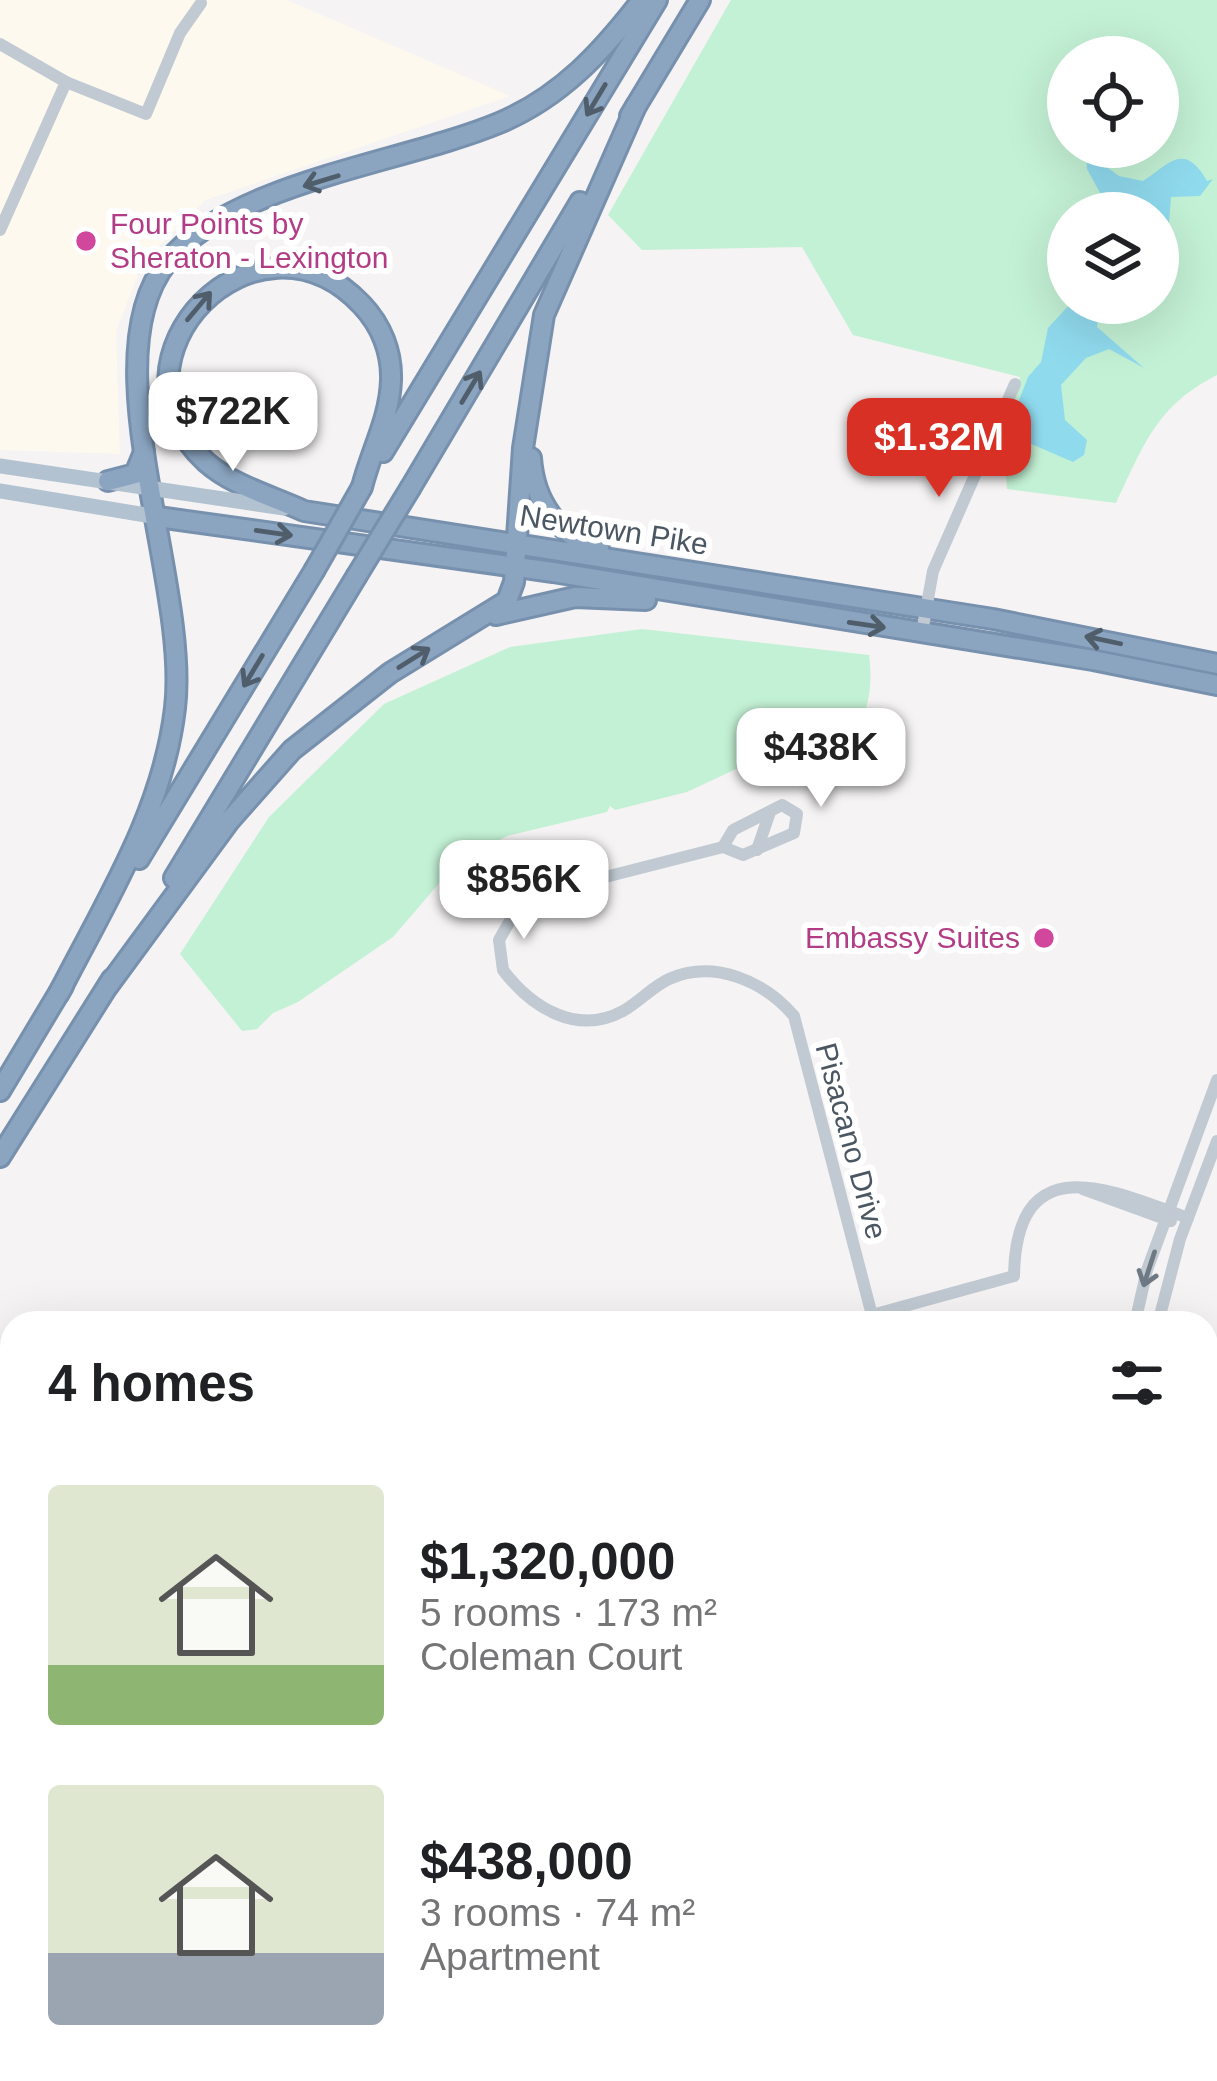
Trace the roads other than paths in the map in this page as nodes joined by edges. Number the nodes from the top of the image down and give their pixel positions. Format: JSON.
{"nodes":[{"id":1,"x":642,"y":0,"type":"edge"},
{"id":2,"x":657,"y":0,"type":"edge"},
{"id":3,"x":700,"y":0,"type":"edge"},
{"id":4,"x":201,"y":3,"type":"dead end"},
{"id":5,"x":0,"y":44,"type":"edge"},
{"id":6,"x":66,"y":82,"type":"junction"},
{"id":7,"x":636,"y":106,"type":"junction"},
{"id":8,"x":0,"y":230,"type":"edge"},
{"id":9,"x":1015,"y":384,"type":"dead end"},
{"id":10,"x":528,"y":412,"type":"junction"},
{"id":11,"x":145,"y":441,"type":"junction"},
{"id":12,"x":0,"y":466,"type":"edge"},
{"id":13,"x":108,"y":482,"type":"junction"},
{"id":14,"x":362,"y":487,"type":"junction"},
{"id":15,"x":153,"y":488,"type":"junction"},
{"id":16,"x":0,"y":490,"type":"edge"},
{"id":17,"x":304,"y":511,"type":"junction"},
{"id":18,"x":158,"y":517,"type":"junction"},
{"id":19,"x":516,"y":545,"type":"junction"},
{"id":20,"x":514,"y":567,"type":"junction"},
{"id":21,"x":733,"y":578,"type":"junction"},
{"id":22,"x":925,"y":609,"type":"junction"},
{"id":23,"x":802,"y":616,"type":"junction"},
{"id":24,"x":479,"y":619,"type":"junction"},
{"id":25,"x":922,"y":632,"type":"junction"},
{"id":26,"x":1217,"y":664,"type":"edge"},
{"id":27,"x":1217,"y":685,"type":"edge"},
{"id":28,"x":770,"y":812,"type":"junction"},
{"id":29,"x":723,"y":847,"type":"junction"},
{"id":30,"x":757,"y":850,"type":"junction"},
{"id":31,"x":108,"y":986,"type":"junction"},
{"id":32,"x":59,"y":993,"type":"junction"},
{"id":33,"x":1217,"y":1080,"type":"edge"},
{"id":34,"x":0,"y":1091,"type":"edge"},
{"id":35,"x":1217,"y":1141,"type":"edge"},
{"id":36,"x":0,"y":1157,"type":"edge"},
{"id":37,"x":1167,"y":1215,"type":"junction"},
{"id":38,"x":1186,"y":1222,"type":"junction"},
{"id":39,"x":871,"y":1311,"type":"edge"},
{"id":40,"x":899,"y":1311,"type":"edge"},
{"id":41,"x":1139,"y":1311,"type":"edge"},
{"id":42,"x":1160,"y":1311,"type":"edge"}],
"edges":[{"from":1,"to":11,"type":"highway","one_way":true},
{"from":2,"to":14,"type":"highway","one_way":true},
{"from":3,"to":7,"type":"highway"},
{"from":4,"to":6,"type":"street"},
{"from":5,"to":6,"type":"street"},
{"from":6,"to":8,"type":"street"},
{"from":7,"to":10,"type":"highway"},
{"from":31,"to":7,"type":"highway","one_way":true,"bridge":true},
{"from":9,"to":22,"type":"street"},
{"from":10,"to":19,"type":"highway"},
{"from":10,"to":21,"type":"highway"},
{"from":11,"to":13,"type":"highway"},
{"from":11,"to":15,"type":"highway"},
{"from":12,"to":13,"type":"main road","name":"Newtown Pike"},
{"from":13,"to":15,"type":"main road","name":"Newtown Pike"},
{"from":17,"to":14,"type":"highway","one_way":true},
{"from":14,"to":32,"type":"highway","one_way":true,"bridge":true},
{"from":15,"to":17,"type":"main road","name":"Newtown Pike"},
{"from":15,"to":18,"type":"highway"},
{"from":16,"to":18,"type":"main road","name":"Newtown Pike"},
{"from":17,"to":19,"type":"highway","name":"Newtown Pike"},
{"from":18,"to":20,"type":"highway","name":"Newtown Pike","one_way":true},
{"from":18,"to":32,"type":"highway"},
{"from":19,"to":20,"type":"highway"},
{"from":19,"to":21,"type":"highway","name":"Newtown Pike"},
{"from":20,"to":23,"type":"highway","name":"Newtown Pike"},
{"from":20,"to":24,"type":"highway"},
{"from":21,"to":22,"type":"highway","name":"Newtown Pike"},
{"from":22,"to":25,"type":"street"},
{"from":26,"to":22,"type":"highway","name":"Newtown Pike","one_way":true},
{"from":23,"to":24,"type":"highway"},
{"from":23,"to":25,"type":"highway","name":"Newtown Pike","one_way":true},
{"from":31,"to":24,"type":"highway","one_way":true},
{"from":25,"to":27,"type":"highway","name":"Newtown Pike"},
{"from":28,"to":29,"type":"street"},
{"from":28,"to":30,"type":"street"},
{"from":28,"to":30,"type":"street"},
{"from":29,"to":30,"type":"street"},
{"from":29,"to":39,"type":"street","name":"Pisacano Drive"},
{"from":31,"to":36,"type":"highway"},
{"from":32,"to":34,"type":"highway"},
{"from":33,"to":37,"type":"street"},
{"from":35,"to":38,"type":"street"},
{"from":37,"to":38,"type":"street"},
{"from":37,"to":40,"type":"street"},
{"from":37,"to":41,"type":"street","one_way":true},
{"from":38,"to":42,"type":"street"}]}
